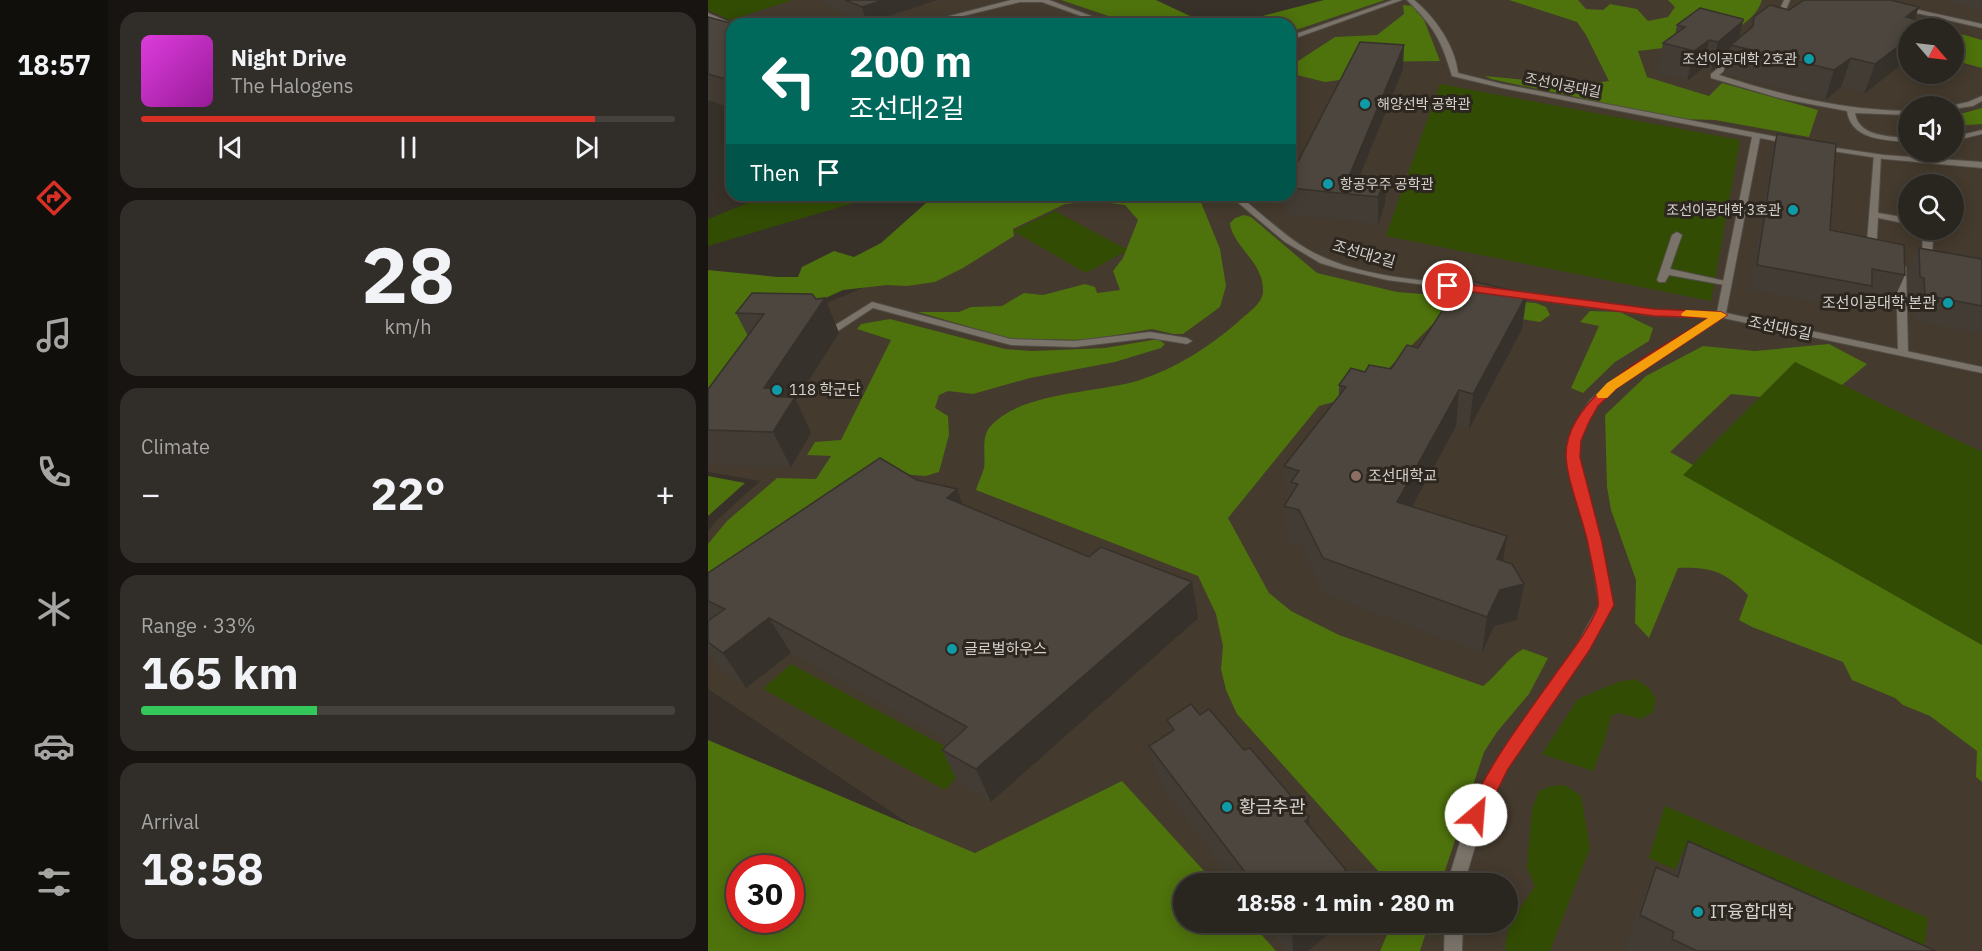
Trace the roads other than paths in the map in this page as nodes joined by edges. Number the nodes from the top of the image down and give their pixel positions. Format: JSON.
{"nodes":[{"id":1,"x":1020,"y":0,"type":"edge"},
{"id":2,"x":1399,"y":0,"type":"edge"},
{"id":3,"x":1410,"y":0,"type":"edge"},
{"id":4,"x":1787,"y":0,"type":"edge"},
{"id":5,"x":1891,"y":6,"type":"edge"},
{"id":6,"x":708,"y":15,"type":"edge"},
{"id":7,"x":946,"y":18,"type":"edge"},
{"id":8,"x":1092,"y":18,"type":"edge"},
{"id":9,"x":1771,"y":21,"type":"edge"},
{"id":10,"x":726,"y":23,"type":"edge"},
{"id":11,"x":1982,"y":26,"type":"edge"},
{"id":12,"x":1296,"y":36,"type":"edge"},
{"id":13,"x":1742,"y":52,"type":"edge"},
{"id":14,"x":1982,"y":98,"type":"edge"},
{"id":15,"x":1964,"y":105,"type":"edge"},
{"id":16,"x":1851,"y":111,"type":"junction"},
{"id":17,"x":1898,"y":112,"type":"edge"},
{"id":18,"x":1982,"y":132,"type":"edge"},
{"id":19,"x":1756,"y":136,"type":"junction"},
{"id":20,"x":1964,"y":136,"type":"edge"},
{"id":21,"x":1898,"y":138,"type":"edge"},
{"id":22,"x":1800,"y":143,"type":"edge"},
{"id":23,"x":1811,"y":145,"type":"edge"},
{"id":24,"x":1877,"y":156,"type":"junction"},
{"id":25,"x":1982,"y":165,"type":"edge"},
{"id":26,"x":1241,"y":201,"type":"edge"},
{"id":27,"x":1873,"y":215,"type":"junction"},
{"id":28,"x":1898,"y":219,"type":"edge"},
{"id":29,"x":1677,"y":235,"type":"dead end"},
{"id":30,"x":1921,"y":240,"type":"edge"},
{"id":31,"x":1905,"y":263,"type":"junction"},
{"id":32,"x":1938,"y":264,"type":"edge"},
{"id":33,"x":1727,"y":284,"type":"junction"},
{"id":34,"x":1489,"y":290,"type":"edge"},
{"id":35,"x":1500,"y":292,"type":"edge"},
{"id":36,"x":1721,"y":315,"type":"junction"},
{"id":37,"x":834,"y":329,"type":"dead end"},
{"id":38,"x":1187,"y":341,"type":"dead end"},
{"id":39,"x":1902,"y":353,"type":"junction"},
{"id":40,"x":1982,"y":370,"type":"edge"},
{"id":41,"x":1458,"y":873,"type":"edge"},
{"id":42,"x":1454,"y":933,"type":"edge"},
{"id":43,"x":1454,"y":951,"type":"edge"}],
"edges":[{"from":1,"to":7,"type":"street"},
{"from":1,"to":8,"type":"street"},
{"from":2,"to":12,"type":"street"},
{"from":3,"to":19,"type":"street","name":"조선이공대길"},
{"from":4,"to":9,"type":"street"},
{"from":5,"to":11,"type":"street"},
{"from":6,"to":10,"type":"street"},
{"from":13,"to":16,"type":"street"},
{"from":14,"to":15,"type":"street"},
{"from":16,"to":17,"type":"street"},
{"from":16,"to":21,"type":"street"},
{"from":18,"to":20,"type":"street"},
{"from":19,"to":22,"type":"street","name":"조선이공대길"},
{"from":19,"to":33,"type":"street"},
{"from":23,"to":24,"type":"street"},
{"from":24,"to":25,"type":"street"},
{"from":24,"to":27,"type":"street"},
{"from":26,"to":34,"type":"street","name":"조선대2길"},
{"from":27,"to":28,"type":"street"},
{"from":27,"to":31,"type":"street"},
{"from":29,"to":33,"type":"street"},
{"from":30,"to":31,"type":"street"},
{"from":31,"to":32,"type":"street"},
{"from":31,"to":39,"type":"street"},
{"from":33,"to":36,"type":"street"},
{"from":35,"to":36,"type":"street"},
{"from":36,"to":39,"type":"street","name":"조선대5길"},
{"from":36,"to":41,"type":"street"},
{"from":37,"to":38,"type":"street"},
{"from":39,"to":40,"type":"street","name":"조선대5길"},
{"from":42,"to":43,"type":"street"}]}
